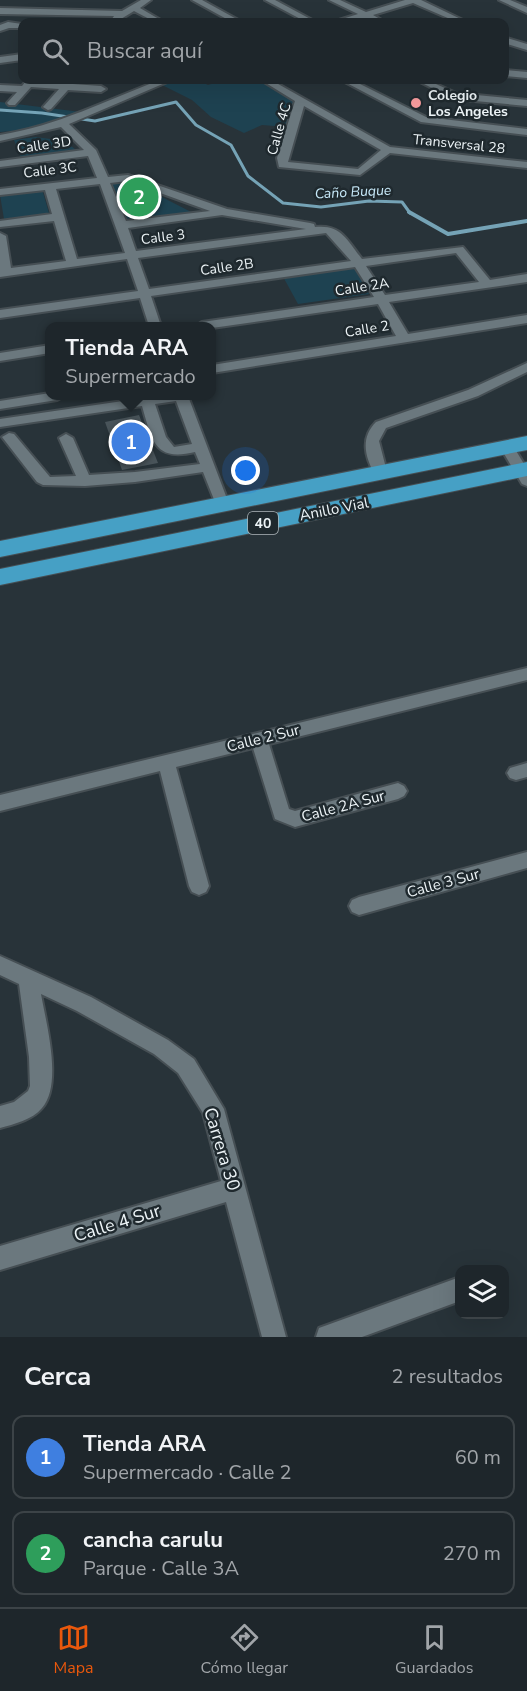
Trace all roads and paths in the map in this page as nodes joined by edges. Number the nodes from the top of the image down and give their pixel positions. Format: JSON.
{"nodes":[{"id":1,"x":19,"y":0,"type":"edge"},
{"id":2,"x":196,"y":0,"type":"edge"},
{"id":3,"x":222,"y":0,"type":"edge"},
{"id":4,"x":269,"y":0,"type":"edge"},
{"id":5,"x":333,"y":0,"type":"edge"},
{"id":6,"x":414,"y":0,"type":"edge"},
{"id":7,"x":521,"y":0,"type":"edge"},
{"id":8,"x":507,"y":2,"type":"edge"},
{"id":9,"x":141,"y":3,"type":"edge"},
{"id":10,"x":206,"y":5,"type":"junction"},
{"id":11,"x":527,"y":10,"type":"edge"},
{"id":12,"x":0,"y":11,"type":"edge"},
{"id":13,"x":14,"y":11,"type":"junction"},
{"id":14,"x":125,"y":14,"type":"junction"},
{"id":15,"x":365,"y":15,"type":"junction"},
{"id":16,"x":118,"y":18,"type":"edge"},
{"id":17,"x":156,"y":18,"type":"edge"},
{"id":18,"x":230,"y":18,"type":"edge"},
{"id":19,"x":304,"y":18,"type":"edge"},
{"id":20,"x":355,"y":18,"type":"edge"},
{"id":21,"x":372,"y":18,"type":"edge"},
{"id":22,"x":454,"y":18,"type":"edge"},
{"id":23,"x":4,"y":27,"type":"edge"},
{"id":24,"x":509,"y":42,"type":"edge"},
{"id":25,"x":527,"y":47,"type":"edge"},
{"id":26,"x":18,"y":58,"type":"edge"},
{"id":27,"x":0,"y":60,"type":"edge"},
{"id":28,"x":509,"y":73,"type":"edge"},
{"id":29,"x":527,"y":75,"type":"edge"},
{"id":30,"x":28,"y":84,"type":"edge"},
{"id":31,"x":68,"y":84,"type":"edge"},
{"id":32,"x":81,"y":84,"type":"edge"},
{"id":33,"x":157,"y":84,"type":"edge"},
{"id":34,"x":273,"y":84,"type":"edge"},
{"id":35,"x":354,"y":84,"type":"edge"},
{"id":36,"x":429,"y":84,"type":"edge"},
{"id":37,"x":0,"y":88,"type":"edge"},
{"id":38,"x":92,"y":97,"type":"dead end"},
{"id":39,"x":301,"y":99,"type":"junction"},
{"id":40,"x":12,"y":103,"type":"dead end"},
{"id":41,"x":527,"y":103,"type":"edge"},
{"id":42,"x":48,"y":107,"type":"dead end"},
{"id":43,"x":66,"y":123,"type":"junction"},
{"id":44,"x":527,"y":132,"type":"edge"},
{"id":45,"x":29,"y":134,"type":"junction"},
{"id":46,"x":11,"y":147,"type":"edge"},
{"id":47,"x":88,"y":148,"type":"junction"},
{"id":48,"x":388,"y":150,"type":"junction"},
{"id":49,"x":0,"y":164,"type":"edge"},
{"id":50,"x":527,"y":165,"type":"edge"},
{"id":51,"x":103,"y":179,"type":"junction"},
{"id":52,"x":50,"y":185,"type":"junction"},
{"id":53,"x":0,"y":192,"type":"edge"},
{"id":54,"x":225,"y":212,"type":"junction"},
{"id":55,"x":57,"y":217,"type":"junction"},
{"id":56,"x":0,"y":224,"type":"edge"},
{"id":57,"x":122,"y":225,"type":"junction"},
{"id":58,"x":325,"y":228,"type":"junction"},
{"id":59,"x":0,"y":236,"type":"edge"},
{"id":60,"x":132,"y":256,"type":"junction"},
{"id":61,"x":72,"y":263,"type":"junction"},
{"id":62,"x":358,"y":263,"type":"junction"},
{"id":63,"x":3,"y":273,"type":"edge"},
{"id":64,"x":527,"y":278,"type":"edge"},
{"id":65,"x":487,"y":284,"type":"junction"},
{"id":66,"x":145,"y":294,"type":"junction"},
{"id":67,"x":382,"y":300,"type":"junction"},
{"id":68,"x":0,"y":314,"type":"edge"},
{"id":69,"x":527,"y":319,"type":"edge"},
{"id":70,"x":153,"y":322,"type":"edge"},
{"id":71,"x":216,"y":325,"type":"edge"},
{"id":72,"x":404,"y":339,"type":"junction"},
{"id":73,"x":45,"y":350,"type":"edge"},
{"id":74,"x":0,"y":357,"type":"edge"},
{"id":75,"x":527,"y":367,"type":"edge"},
{"id":76,"x":216,"y":368,"type":"edge"},
{"id":77,"x":45,"y":398,"type":"edge"},
{"id":78,"x":154,"y":400,"type":"edge"},
{"id":79,"x":182,"y":400,"type":"edge"},
{"id":80,"x":147,"y":401,"type":"junction"},
{"id":81,"x":0,"y":405,"type":"edge"},
{"id":82,"x":0,"y":423,"type":"edge"},
{"id":83,"x":9,"y":437,"type":"dead end"},
{"id":84,"x":66,"y":438,"type":"dead end"},
{"id":85,"x":517,"y":445,"type":"edge"},
{"id":86,"x":200,"y":447,"type":"junction"},
{"id":87,"x":208,"y":467,"type":"junction"},
{"id":88,"x":380,"y":472,"type":"junction"},
{"id":89,"x":525,"y":474,"type":"edge"},
{"id":90,"x":85,"y":482,"type":"junction"},
{"id":91,"x":222,"y":504,"type":"junction"},
{"id":92,"x":0,"y":549,"type":"edge"},
{"id":93,"x":0,"y":577,"type":"edge"},
{"id":94,"x":527,"y":674,"type":"edge"},
{"id":95,"x":259,"y":740,"type":"junction"},
{"id":96,"x":166,"y":762,"type":"junction"},
{"id":97,"x":398,"y":791,"type":"dead end"},
{"id":98,"x":0,"y":803,"type":"edge"},
{"id":99,"x":527,"y":860,"type":"edge"},
{"id":100,"x":199,"y":886,"type":"dead end"},
{"id":101,"x":359,"y":906,"type":"dead end"},
{"id":102,"x":0,"y":965,"type":"edge"},
{"id":103,"x":28,"y":979,"type":"junction"},
{"id":104,"x":0,"y":1118,"type":"edge"},
{"id":105,"x":235,"y":1188,"type":"junction"},
{"id":106,"x":0,"y":1258,"type":"edge"},
{"id":107,"x":455,"y":1290,"type":"edge"},
{"id":108,"x":274,"y":1337,"type":"edge"},
{"id":109,"x":328,"y":1337,"type":"edge"}],
"edges":[{"from":1,"to":13,"type":"street"},
{"from":2,"to":10,"type":"street"},
{"from":3,"to":10,"type":"street"},
{"from":4,"to":19,"type":"street"},
{"from":5,"to":15,"type":"street"},
{"from":6,"to":15,"type":"street"},
{"from":6,"to":22,"type":"street"},
{"from":7,"to":8,"type":"street"},
{"from":8,"to":11,"type":"street"},
{"from":9,"to":14,"type":"street"},
{"from":9,"to":17,"type":"street"},
{"from":10,"to":18,"type":"street"},
{"from":12,"to":13,"type":"street"},
{"from":13,"to":14,"type":"street"},
{"from":13,"to":23,"type":"street"},
{"from":14,"to":16,"type":"street"},
{"from":15,"to":20,"type":"street"},
{"from":15,"to":21,"type":"street"},
{"from":24,"to":25,"type":"street"},
{"from":26,"to":27,"type":"street"},
{"from":28,"to":29,"type":"street"},
{"from":30,"to":37,"type":"street"},
{"from":30,"to":40,"type":"street"},
{"from":31,"to":42,"type":"street"},
{"from":32,"to":38,"type":"street"},
{"from":33,"to":43,"type":"street","name":"Calle 3D"},
{"from":34,"to":39,"type":"street"},
{"from":35,"to":44,"type":"street"},
{"from":36,"to":41,"type":"street"},
{"from":39,"to":48,"type":"street"},
{"from":39,"to":48,"type":"street","name":"Calle 4C"},
{"from":43,"to":45,"type":"street","name":"Calle 3D"},
{"from":43,"to":47,"type":"street"},
{"from":45,"to":46,"type":"street","name":"Calle 3D"},
{"from":45,"to":47,"type":"street"},
{"from":46,"to":47,"type":"street","name":"Calle 3D"},
{"from":46,"to":49,"type":"street","name":"Calle 3D"},
{"from":47,"to":51,"type":"street"},
{"from":48,"to":50,"type":"street","name":"Transversal 28"},
{"from":51,"to":52,"type":"street","name":"Calle 3C"},
{"from":51,"to":54,"type":"street","name":"Calle 3C"},
{"from":51,"to":57,"type":"street"},
{"from":52,"to":53,"type":"street","name":"Calle 3C"},
{"from":52,"to":55,"type":"street"},
{"from":54,"to":57,"type":"street"},
{"from":54,"to":58,"type":"street"},
{"from":55,"to":56,"type":"street"},
{"from":55,"to":61,"type":"street"},
{"from":57,"to":60,"type":"street"},
{"from":58,"to":60,"type":"street","name":"Calle 3"},
{"from":58,"to":62,"type":"street"},
{"from":59,"to":63,"type":"street"},
{"from":60,"to":61,"type":"street","name":"Calle 3"},
{"from":60,"to":66,"type":"street"},
{"from":61,"to":63,"type":"street","name":"Calle 3"},
{"from":62,"to":65,"type":"street","name":"Calle 2B"},
{"from":62,"to":66,"type":"street","name":"Calle 2B"},
{"from":62,"to":67,"type":"street"},
{"from":64,"to":65,"type":"street","name":"Calle 2A"},
{"from":65,"to":67,"type":"street","name":"Calle 2A"},
{"from":66,"to":68,"type":"street","name":"Calle 2B"},
{"from":66,"to":70,"type":"street"},
{"from":67,"to":71,"type":"street","name":"Calle 2A"},
{"from":67,"to":72,"type":"street"},
{"from":69,"to":72,"type":"street","name":"Calle 2"},
{"from":72,"to":76,"type":"street","name":"Calle 2"},
{"from":73,"to":74,"type":"street"},
{"from":75,"to":88,"type":"street"},
{"from":77,"to":81,"type":"street"},
{"from":78,"to":80,"type":"street"},
{"from":79,"to":86,"type":"street"},
{"from":80,"to":82,"type":"street"},
{"from":80,"to":86,"type":"street"},
{"from":83,"to":90,"type":"street"},
{"from":84,"to":90,"type":"street"},
{"from":85,"to":88,"type":"highway","name":"Anillo Vial","number":"40"},
{"from":85,"to":89,"type":"street"},
{"from":86,"to":87,"type":"street"},
{"from":87,"to":90,"type":"street"},
{"from":87,"to":91,"type":"street"},
{"from":88,"to":91,"type":"highway","name":"Anillo Vial","number":"40"},
{"from":89,"to":93,"type":"highway","name":"Anillo Vial","number":"40"},
{"from":91,"to":92,"type":"highway","name":"Anillo Vial","number":"40"},
{"from":94,"to":95,"type":"street","name":"Calle 2 Sur"},
{"from":95,"to":96,"type":"street","name":"Calle 2 Sur"},
{"from":95,"to":97,"type":"street","name":"Calle 2A Sur"},
{"from":96,"to":98,"type":"street","name":"Calle 2 Sur"},
{"from":96,"to":100,"type":"street"},
{"from":99,"to":101,"type":"street","name":"Calle 3 Sur"},
{"from":102,"to":103,"type":"street","name":"Carrera 30"},
{"from":103,"to":104,"type":"street"},
{"from":103,"to":105,"type":"street","name":"Carrera 30"},
{"from":105,"to":106,"type":"street","name":"Calle 4 Sur"},
{"from":105,"to":108,"type":"street","name":"Carrera 30"},
{"from":107,"to":109,"type":"street"}]}
